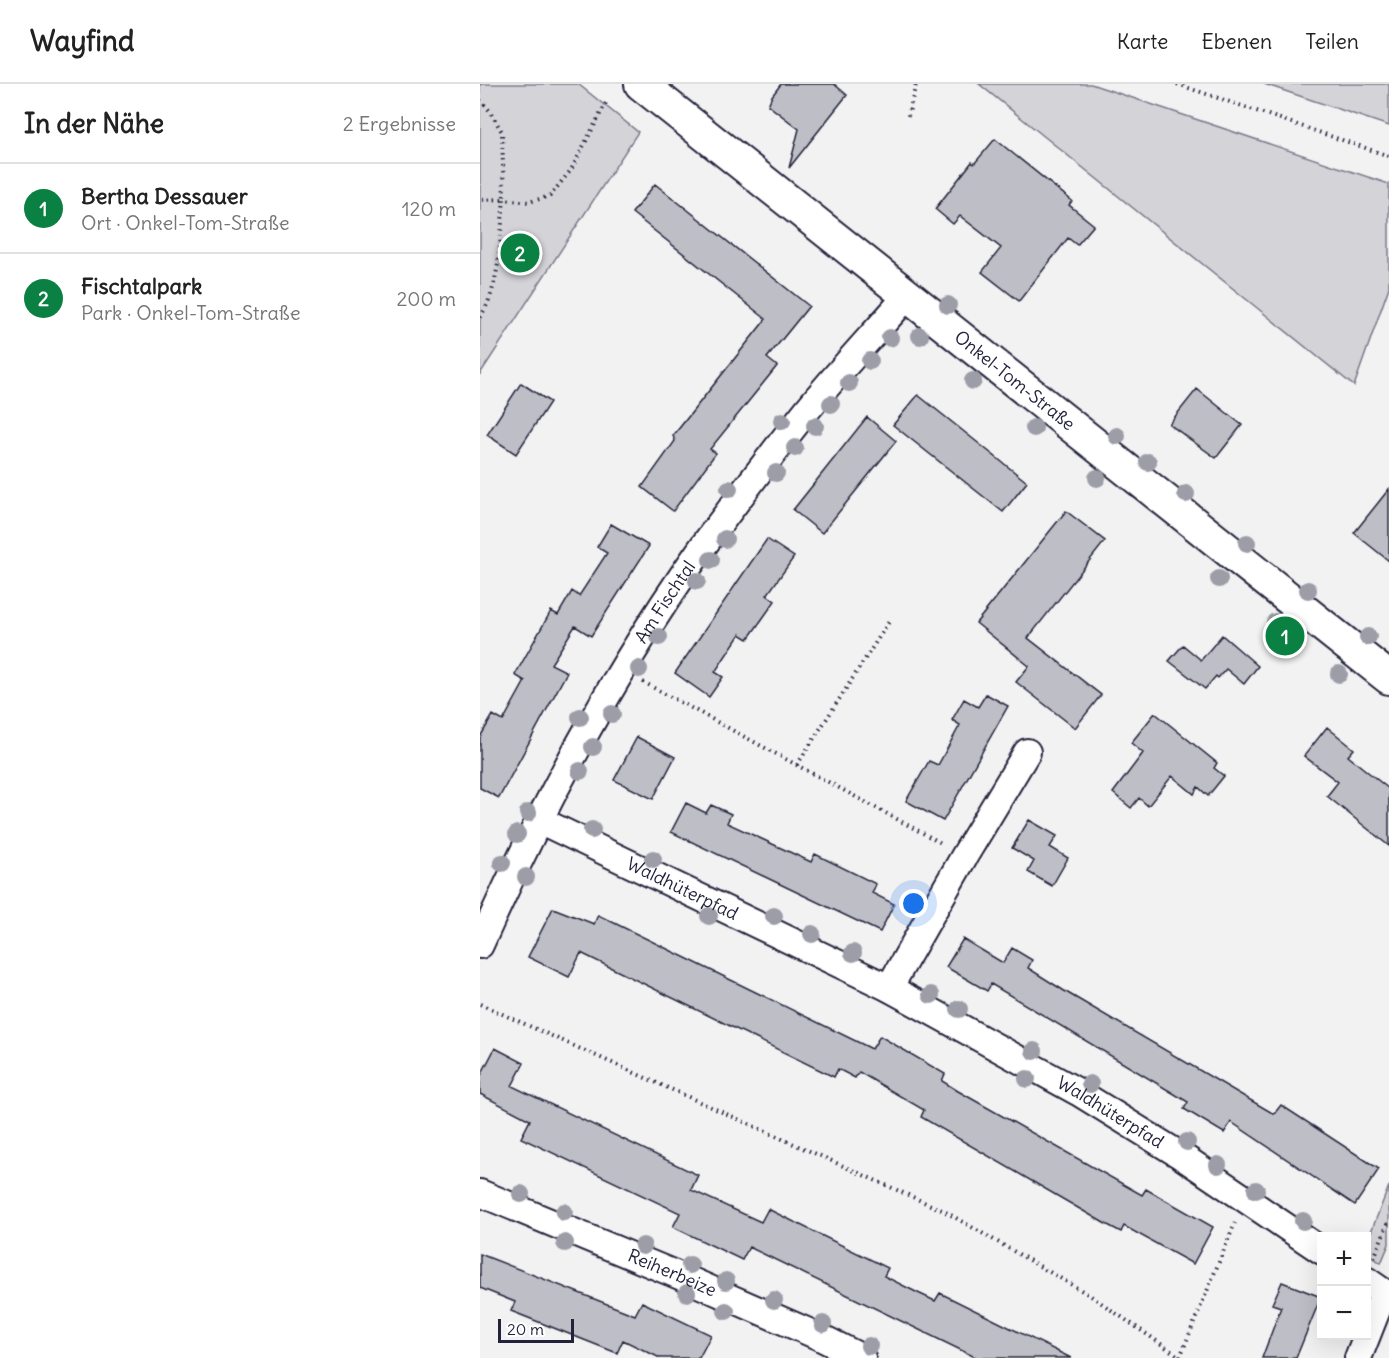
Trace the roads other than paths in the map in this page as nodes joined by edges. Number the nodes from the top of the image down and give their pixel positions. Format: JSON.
{"nodes":[{"id":1,"x":640,"y":84,"type":"edge"},
{"id":2,"x":908,"y":295,"type":"junction"},
{"id":3,"x":1389,"y":678,"type":"edge"},
{"id":4,"x":1028,"y":752,"type":"dead end"},
{"id":5,"x":539,"y":820,"type":"junction"},
{"id":6,"x":480,"y":945,"type":"edge"},
{"id":7,"x":889,"y":988,"type":"junction"},
{"id":8,"x":480,"y":1193,"type":"edge"},
{"id":9,"x":1317,"y":1248,"type":"edge"},
{"id":10,"x":1378,"y":1282,"type":"edge"},
{"id":11,"x":862,"y":1358,"type":"edge"},
{"id":12,"x":1358,"y":1358,"type":"edge"}],
"edges":[{"from":1,"to":2,"type":"main road","name":"Onkel-Tom-Straße"},
{"from":2,"to":3,"type":"main road","name":"Onkel-Tom-Straße"},
{"from":2,"to":5,"type":"street","name":"Am Fischtal"},
{"from":4,"to":7,"type":"street"},
{"from":5,"to":6,"type":"street","name":"Am Fischtal"},
{"from":5,"to":7,"type":"street","name":"Waldhüterpfad"},
{"from":7,"to":9,"type":"street","name":"Waldhüterpfad"},
{"from":8,"to":11,"type":"street","name":"Reiherbeize"},
{"from":10,"to":12,"type":"street"}]}
